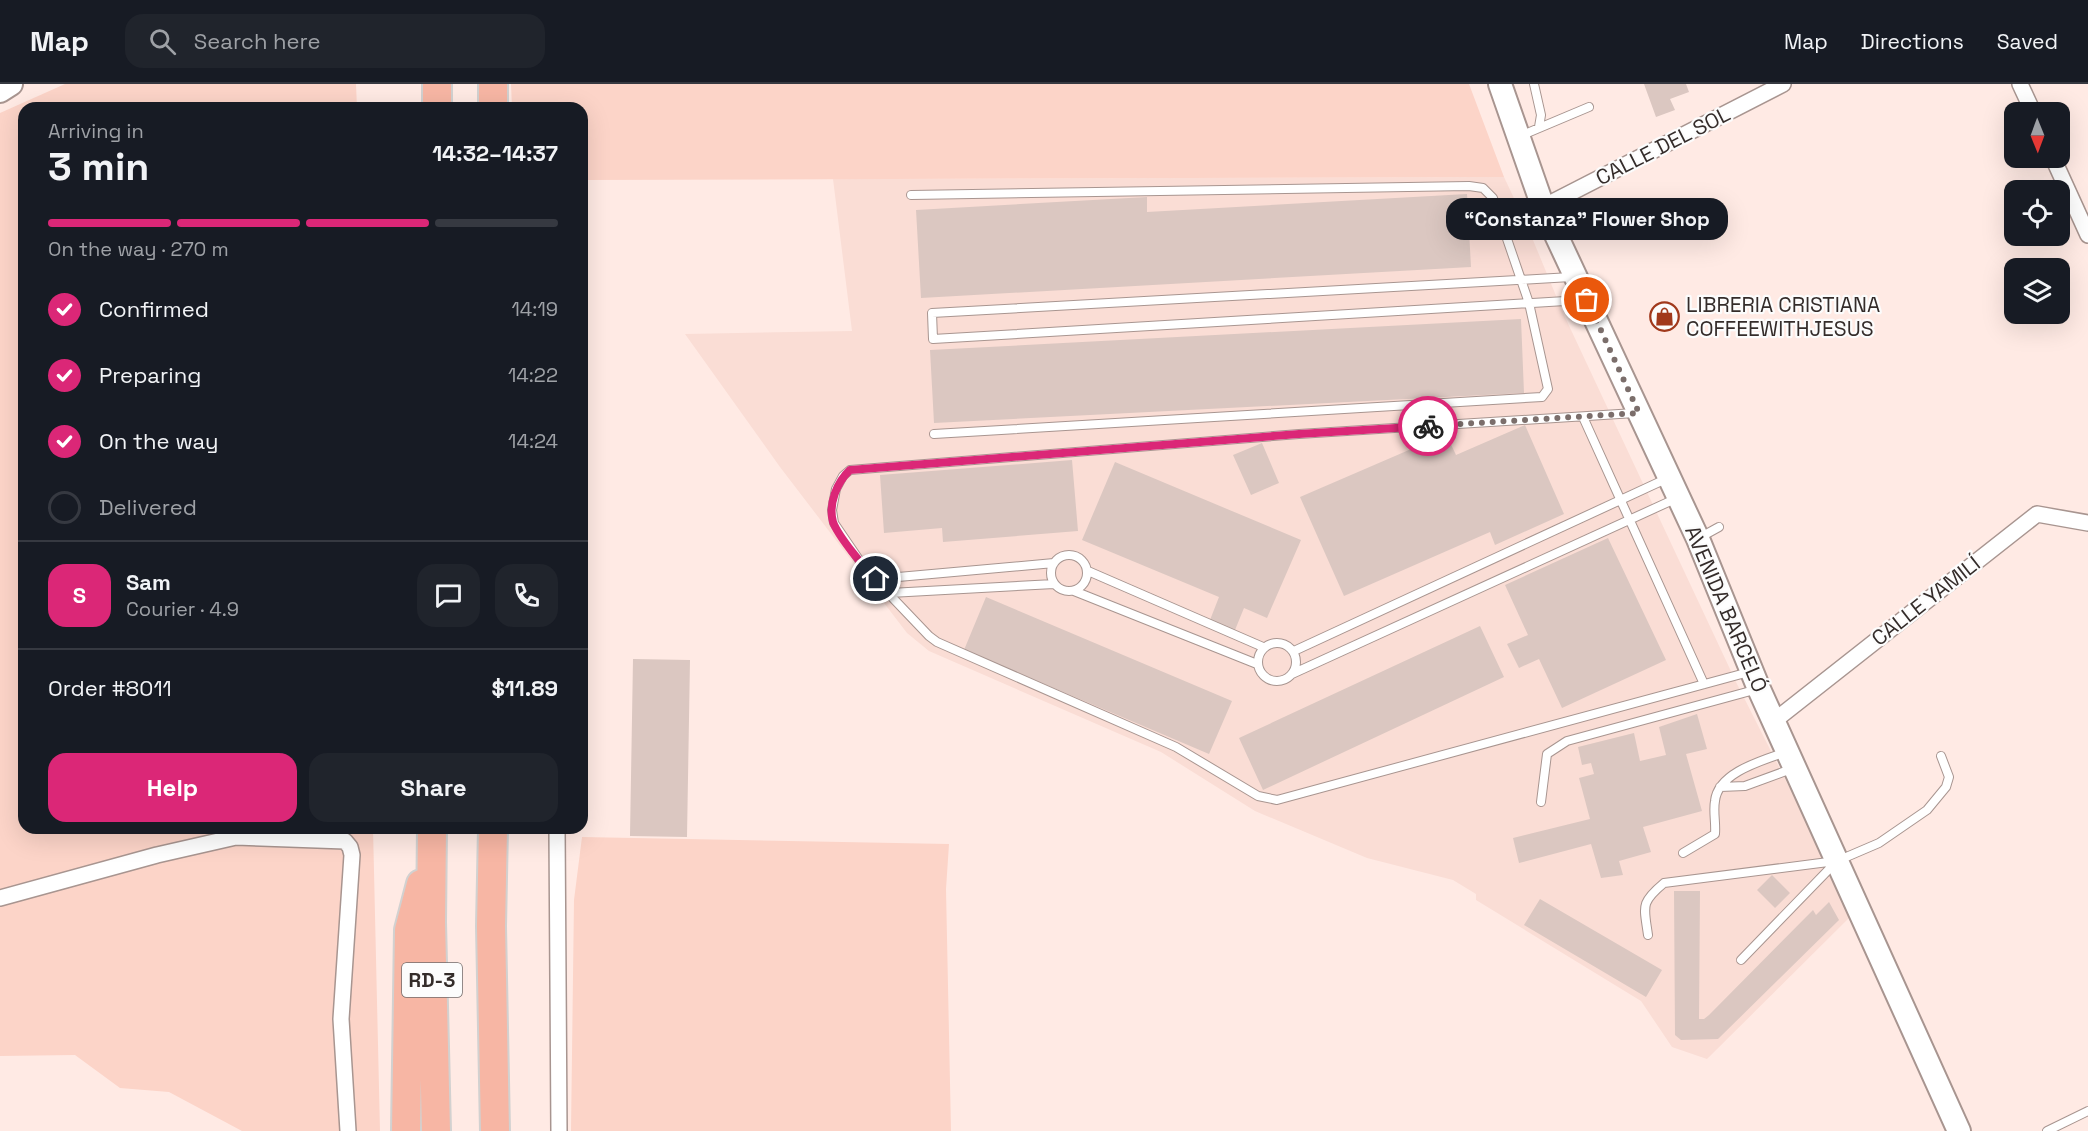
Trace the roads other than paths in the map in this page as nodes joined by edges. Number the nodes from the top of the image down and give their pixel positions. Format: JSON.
{"nodes":[{"id":1,"x":10,"y":84,"type":"edge"},
{"id":2,"x":438,"y":84,"type":"edge"},
{"id":3,"x":493,"y":84,"type":"edge"},
{"id":4,"x":1500,"y":84,"type":"edge"},
{"id":5,"x":1534,"y":84,"type":"edge"},
{"id":6,"x":1783,"y":84,"type":"edge"},
{"id":7,"x":2020,"y":84,"type":"edge"},
{"id":8,"x":0,"y":91,"type":"edge"},
{"id":9,"x":437,"y":102,"type":"edge"},
{"id":10,"x":493,"y":102,"type":"edge"},
{"id":11,"x":2028,"y":102,"type":"edge"},
{"id":12,"x":1589,"y":107,"type":"dead end"},
{"id":13,"x":1539,"y":127,"type":"junction"},
{"id":14,"x":1519,"y":137,"type":"junction"},
{"id":15,"x":2058,"y":168,"type":"edge"},
{"id":16,"x":911,"y":195,"type":"dead end"},
{"id":17,"x":1543,"y":207,"type":"junction"},
{"id":18,"x":2088,"y":235,"type":"edge"},
{"id":19,"x":1576,"y":277,"type":"junction"},
{"id":20,"x":1523,"y":280,"type":"junction"},
{"id":21,"x":1587,"y":300,"type":"junction"},
{"id":22,"x":1530,"y":303,"type":"junction"},
{"id":23,"x":1639,"y":413,"type":"junction"},
{"id":24,"x":1583,"y":417,"type":"junction"},
{"id":25,"x":934,"y":434,"type":"dead end"},
{"id":26,"x":1669,"y":477,"type":"junction"},
{"id":27,"x":1679,"y":498,"type":"junction"},
{"id":28,"x":1620,"y":500,"type":"junction"},
{"id":29,"x":1630,"y":520,"type":"junction"},
{"id":30,"x":2088,"y":523,"type":"edge"},
{"id":31,"x":1719,"y":527,"type":"dead end"},
{"id":32,"x":1698,"y":539,"type":"junction"},
{"id":33,"x":1054,"y":563,"type":"junction"},
{"id":34,"x":1088,"y":571,"type":"junction"},
{"id":35,"x":876,"y":579,"type":"junction"},
{"id":36,"x":1054,"y":584,"type":"junction"},
{"id":37,"x":1074,"y":591,"type":"junction"},
{"id":38,"x":890,"y":593,"type":"junction"},
{"id":39,"x":1263,"y":647,"type":"junction"},
{"id":40,"x":1294,"y":651,"type":"junction"},
{"id":41,"x":1257,"y":664,"type":"junction"},
{"id":42,"x":1292,"y":674,"type":"junction"},
{"id":43,"x":1756,"y":680,"type":"junction"},
{"id":44,"x":1704,"y":684,"type":"junction"},
{"id":45,"x":1774,"y":721,"type":"junction"},
{"id":46,"x":1941,"y":756,"type":"dead end"},
{"id":47,"x":1791,"y":759,"type":"junction"},
{"id":48,"x":1720,"y":787,"type":"junction"},
{"id":49,"x":1541,"y":802,"type":"dead end"},
{"id":50,"x":492,"y":834,"type":"edge"},
{"id":51,"x":557,"y":834,"type":"edge"},
{"id":52,"x":432,"y":838,"type":"edge"},
{"id":53,"x":1683,"y":853,"type":"dead end"},
{"id":54,"x":1837,"y":861,"type":"junction"},
{"id":55,"x":0,"y":898,"type":"edge"},
{"id":56,"x":1648,"y":935,"type":"dead end"},
{"id":57,"x":1741,"y":960,"type":"dead end"},
{"id":58,"x":2088,"y":1112,"type":"edge"},
{"id":59,"x":348,"y":1131,"type":"edge"},
{"id":60,"x":406,"y":1131,"type":"edge"},
{"id":61,"x":436,"y":1131,"type":"edge"},
{"id":62,"x":495,"y":1131,"type":"edge"},
{"id":63,"x":559,"y":1131,"type":"edge"},
{"id":64,"x":1959,"y":1131,"type":"edge"},
{"id":65,"x":2047,"y":1131,"type":"edge"}],
"edges":[{"from":1,"to":8,"type":"street"},
{"from":2,"to":9,"type":"highway"},
{"from":3,"to":10,"type":"highway"},
{"from":4,"to":14,"type":"street","name":"AVENIDA BARCELÓ"},
{"from":5,"to":13,"type":"lane"},
{"from":6,"to":17,"type":"street","name":"CALLE DEL SOL"},
{"from":7,"to":11,"type":"street"},
{"from":12,"to":13,"type":"lane"},
{"from":13,"to":14,"type":"lane"},
{"from":14,"to":17,"type":"street","name":"AVENIDA BARCELÓ"},
{"from":15,"to":18,"type":"street"},
{"from":16,"to":20,"type":"lane"},
{"from":17,"to":19,"type":"street","name":"AVENIDA BARCELÓ"},
{"from":19,"to":20,"type":"lane"},
{"from":19,"to":21,"type":"street","name":"AVENIDA BARCELÓ"},
{"from":20,"to":22,"type":"lane"},
{"from":20,"to":22,"type":"lane"},
{"from":21,"to":22,"type":"lane"},
{"from":21,"to":23,"type":"street","name":"AVENIDA BARCELÓ"},
{"from":22,"to":25,"type":"lane"},
{"from":23,"to":24,"type":"lane"},
{"from":23,"to":26,"type":"street","name":"AVENIDA BARCELÓ"},
{"from":24,"to":28,"type":"lane"},
{"from":24,"to":35,"type":"lane"},
{"from":26,"to":27,"type":"street","name":"AVENIDA BARCELÓ"},
{"from":26,"to":28,"type":"lane"},
{"from":27,"to":29,"type":"lane"},
{"from":27,"to":32,"type":"street","name":"AVENIDA BARCELÓ"},
{"from":28,"to":29,"type":"lane"},
{"from":28,"to":40,"type":"lane"},
{"from":29,"to":42,"type":"lane"},
{"from":29,"to":44,"type":"lane"},
{"from":30,"to":45,"type":"street","name":"CALLE YAMILÍ"},
{"from":31,"to":32,"type":"lane"},
{"from":32,"to":43,"type":"street","name":"AVENIDA BARCELÓ"},
{"from":33,"to":34,"type":"lane"},
{"from":33,"to":35,"type":"lane"},
{"from":33,"to":36,"type":"lane"},
{"from":34,"to":37,"type":"lane"},
{"from":34,"to":39,"type":"lane"},
{"from":35,"to":38,"type":"lane"},
{"from":36,"to":37,"type":"lane"},
{"from":36,"to":38,"type":"lane"},
{"from":37,"to":41,"type":"lane"},
{"from":38,"to":44,"type":"lane"},
{"from":39,"to":40,"type":"lane"},
{"from":39,"to":41,"type":"lane"},
{"from":40,"to":42,"type":"lane"},
{"from":41,"to":42,"type":"lane"},
{"from":43,"to":44,"type":"lane"},
{"from":43,"to":45,"type":"street","name":"AVENIDA BARCELÓ"},
{"from":43,"to":49,"type":"lane"},
{"from":45,"to":47,"type":"street","name":"AVENIDA BARCELÓ"},
{"from":46,"to":54,"type":"lane"},
{"from":47,"to":48,"type":"lane"},
{"from":47,"to":48,"type":"lane"},
{"from":47,"to":54,"type":"street","name":"AVENIDA BARCELÓ"},
{"from":48,"to":53,"type":"lane"},
{"from":50,"to":62,"type":"highway","number":"RD-3"},
{"from":51,"to":63,"type":"street"},
{"from":52,"to":60,"type":"highway"},
{"from":52,"to":61,"type":"highway","number":"RD-3"},
{"from":54,"to":56,"type":"lane"},
{"from":54,"to":57,"type":"lane"},
{"from":54,"to":64,"type":"street","name":"AVENIDA BARCELÓ"},
{"from":55,"to":59,"type":"street"},
{"from":58,"to":65,"type":"lane"}]}
